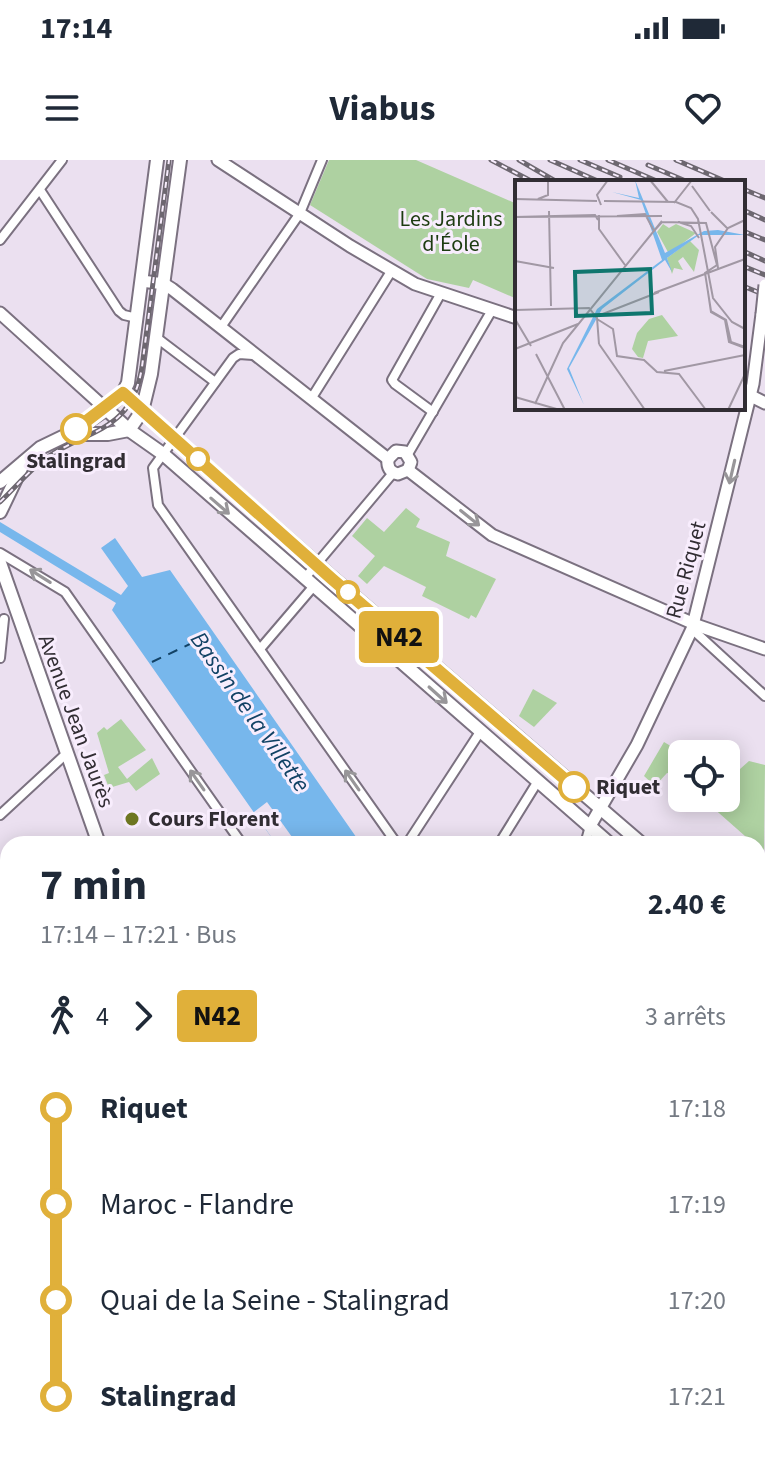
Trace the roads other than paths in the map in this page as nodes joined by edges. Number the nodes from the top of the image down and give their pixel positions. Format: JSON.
{"nodes":[{"id":1,"x":62,"y":160,"type":"edge"},
{"id":2,"x":157,"y":160,"type":"edge"},
{"id":3,"x":180,"y":160,"type":"edge"},
{"id":4,"x":218,"y":160,"type":"edge"},
{"id":5,"x":322,"y":160,"type":"edge"},
{"id":6,"x":40,"y":190,"type":"junction"},
{"id":7,"x":300,"y":213,"type":"junction"},
{"id":8,"x":0,"y":240,"type":"edge"},
{"id":9,"x":392,"y":270,"type":"junction"},
{"id":10,"x":142,"y":281,"type":"junction"},
{"id":11,"x":164,"y":284,"type":"junction"},
{"id":12,"x":765,"y":285,"type":"edge"},
{"id":13,"x":441,"y":293,"type":"junction"},
{"id":14,"x":492,"y":310,"type":"junction"},
{"id":15,"x":0,"y":313,"type":"edge"},
{"id":16,"x":515,"y":317,"type":"edge"},
{"id":17,"x":137,"y":318,"type":"junction"},
{"id":18,"x":221,"y":327,"type":"junction"},
{"id":19,"x":157,"y":338,"type":"junction"},
{"id":20,"x":253,"y":355,"type":"junction"},
{"id":21,"x":215,"y":382,"type":"junction"},
{"id":22,"x":123,"y":393,"type":"junction"},
{"id":23,"x":746,"y":394,"type":"edge"},
{"id":24,"x":311,"y":399,"type":"junction"},
{"id":25,"x":765,"y":403,"type":"edge"},
{"id":26,"x":106,"y":409,"type":"junction"},
{"id":27,"x":742,"y":410,"type":"edge"},
{"id":28,"x":142,"y":411,"type":"junction"},
{"id":29,"x":433,"y":412,"type":"junction"},
{"id":30,"x":129,"y":430,"type":"junction"},
{"id":31,"x":69,"y":434,"type":"junction"},
{"id":32,"x":173,"y":438,"type":"junction"},
{"id":33,"x":163,"y":454,"type":"junction"},
{"id":34,"x":408,"y":454,"type":"junction"},
{"id":35,"x":388,"y":459,"type":"junction"},
{"id":36,"x":26,"y":460,"type":"junction"},
{"id":37,"x":408,"y":470,"type":"junction"},
{"id":38,"x":393,"y":473,"type":"junction"},
{"id":39,"x":0,"y":482,"type":"edge"},
{"id":40,"x":0,"y":512,"type":"edge"},
{"id":41,"x":0,"y":553,"type":"edge"},
{"id":42,"x":0,"y":563,"type":"edge"},
{"id":43,"x":316,"y":564,"type":"junction"},
{"id":44,"x":0,"y":577,"type":"edge"},
{"id":45,"x":309,"y":583,"type":"junction"},
{"id":46,"x":7,"y":616,"type":"edge"},
{"id":47,"x":693,"y":626,"type":"junction"},
{"id":48,"x":260,"y":649,"type":"junction"},
{"id":49,"x":765,"y":649,"type":"edge"},
{"id":50,"x":0,"y":658,"type":"edge"},
{"id":51,"x":765,"y":696,"type":"edge"},
{"id":52,"x":480,"y":732,"type":"junction"},
{"id":53,"x":66,"y":754,"type":"junction"},
{"id":54,"x":538,"y":781,"type":"junction"},
{"id":55,"x":601,"y":809,"type":"junction"},
{"id":56,"x":1,"y":813,"type":"edge"},
{"id":57,"x":590,"y":826,"type":"junction"},
{"id":58,"x":96,"y":836,"type":"edge"},
{"id":59,"x":236,"y":836,"type":"edge"},
{"id":60,"x":391,"y":836,"type":"edge"},
{"id":61,"x":412,"y":836,"type":"edge"},
{"id":62,"x":504,"y":836,"type":"edge"},
{"id":63,"x":587,"y":836,"type":"edge"},
{"id":64,"x":601,"y":836,"type":"edge"},
{"id":65,"x":633,"y":836,"type":"edge"}],
"edges":[{"from":1,"to":6,"type":"street"},
{"from":2,"to":10,"type":"main road"},
{"from":3,"to":11,"type":"main road"},
{"from":4,"to":7,"type":"street"},
{"from":5,"to":7,"type":"street"},
{"from":6,"to":8,"type":"street"},
{"from":6,"to":17,"type":"street"},
{"from":7,"to":9,"type":"street"},
{"from":7,"to":18,"type":"street"},
{"from":9,"to":13,"type":"street"},
{"from":9,"to":24,"type":"street"},
{"from":10,"to":11,"type":"street"},
{"from":10,"to":17,"type":"main road"},
{"from":11,"to":18,"type":"street"},
{"from":11,"to":19,"type":"main road"},
{"from":12,"to":23,"type":"street","name":"Rue Riquet","bridge":true},
{"from":13,"to":14,"type":"street"},
{"from":13,"to":29,"type":"street"},
{"from":14,"to":16,"type":"street"},
{"from":14,"to":29,"type":"street"},
{"from":15,"to":26,"type":"street"},
{"from":17,"to":22,"type":"main road"},
{"from":18,"to":20,"type":"street"},
{"from":19,"to":21,"type":"street"},
{"from":19,"to":28,"type":"main road"},
{"from":20,"to":21,"type":"street"},
{"from":20,"to":24,"type":"street"},
{"from":21,"to":32,"type":"street"},
{"from":22,"to":26,"type":"main road"},
{"from":22,"to":28,"type":"main road"},
{"from":23,"to":25,"type":"street"},
{"from":24,"to":35,"type":"street"},
{"from":26,"to":30,"type":"main road"},
{"from":26,"to":31,"type":"main road"},
{"from":27,"to":47,"type":"street","name":"Rue Riquet","one_way":true},
{"from":28,"to":30,"type":"main road"},
{"from":28,"to":32,"type":"main road"},
{"from":29,"to":34,"type":"street"},
{"from":30,"to":31,"type":"main road"},
{"from":30,"to":33,"type":"main road"},
{"from":31,"to":36,"type":"main road"},
{"from":32,"to":33,"type":"street"},
{"from":32,"to":43,"type":"main road"},
{"from":33,"to":45,"type":"main road","one_way":true},
{"from":33,"to":48,"type":"street"},
{"from":34,"to":35,"type":"street"},
{"from":34,"to":37,"type":"street"},
{"from":35,"to":38,"type":"street"},
{"from":36,"to":39,"type":"main road"},
{"from":36,"to":40,"type":"main road"},
{"from":37,"to":38,"type":"street"},
{"from":37,"to":47,"type":"street","one_way":true},
{"from":38,"to":43,"type":"street"},
{"from":59,"to":41,"type":"street","one_way":true},
{"from":42,"to":46,"type":"main road","name":"Avenue Jean Jaurès"},
{"from":43,"to":45,"type":"street"},
{"from":43,"to":55,"type":"main road"},
{"from":44,"to":46,"type":"main road","name":"Avenue Jean Jaurès"},
{"from":45,"to":48,"type":"street"},
{"from":45,"to":52,"type":"main road","one_way":true},
{"from":46,"to":50,"type":"street"},
{"from":46,"to":53,"type":"main road","name":"Avenue Jean Jaurès"},
{"from":47,"to":49,"type":"street"},
{"from":47,"to":51,"type":"street"},
{"from":47,"to":55,"type":"street","name":"Rue Riquet"},
{"from":60,"to":48,"type":"street","one_way":true},
{"from":52,"to":54,"type":"main road"},
{"from":52,"to":61,"type":"street"},
{"from":53,"to":56,"type":"street"},
{"from":53,"to":58,"type":"main road","name":"Avenue Jean Jaurès"},
{"from":54,"to":57,"type":"main road"},
{"from":54,"to":62,"type":"street"},
{"from":55,"to":57,"type":"street","name":"Rue Riquet"},
{"from":55,"to":65,"type":"main road"},
{"from":57,"to":63,"type":"street","name":"Rue Riquet"},
{"from":57,"to":64,"type":"main road"}]}
